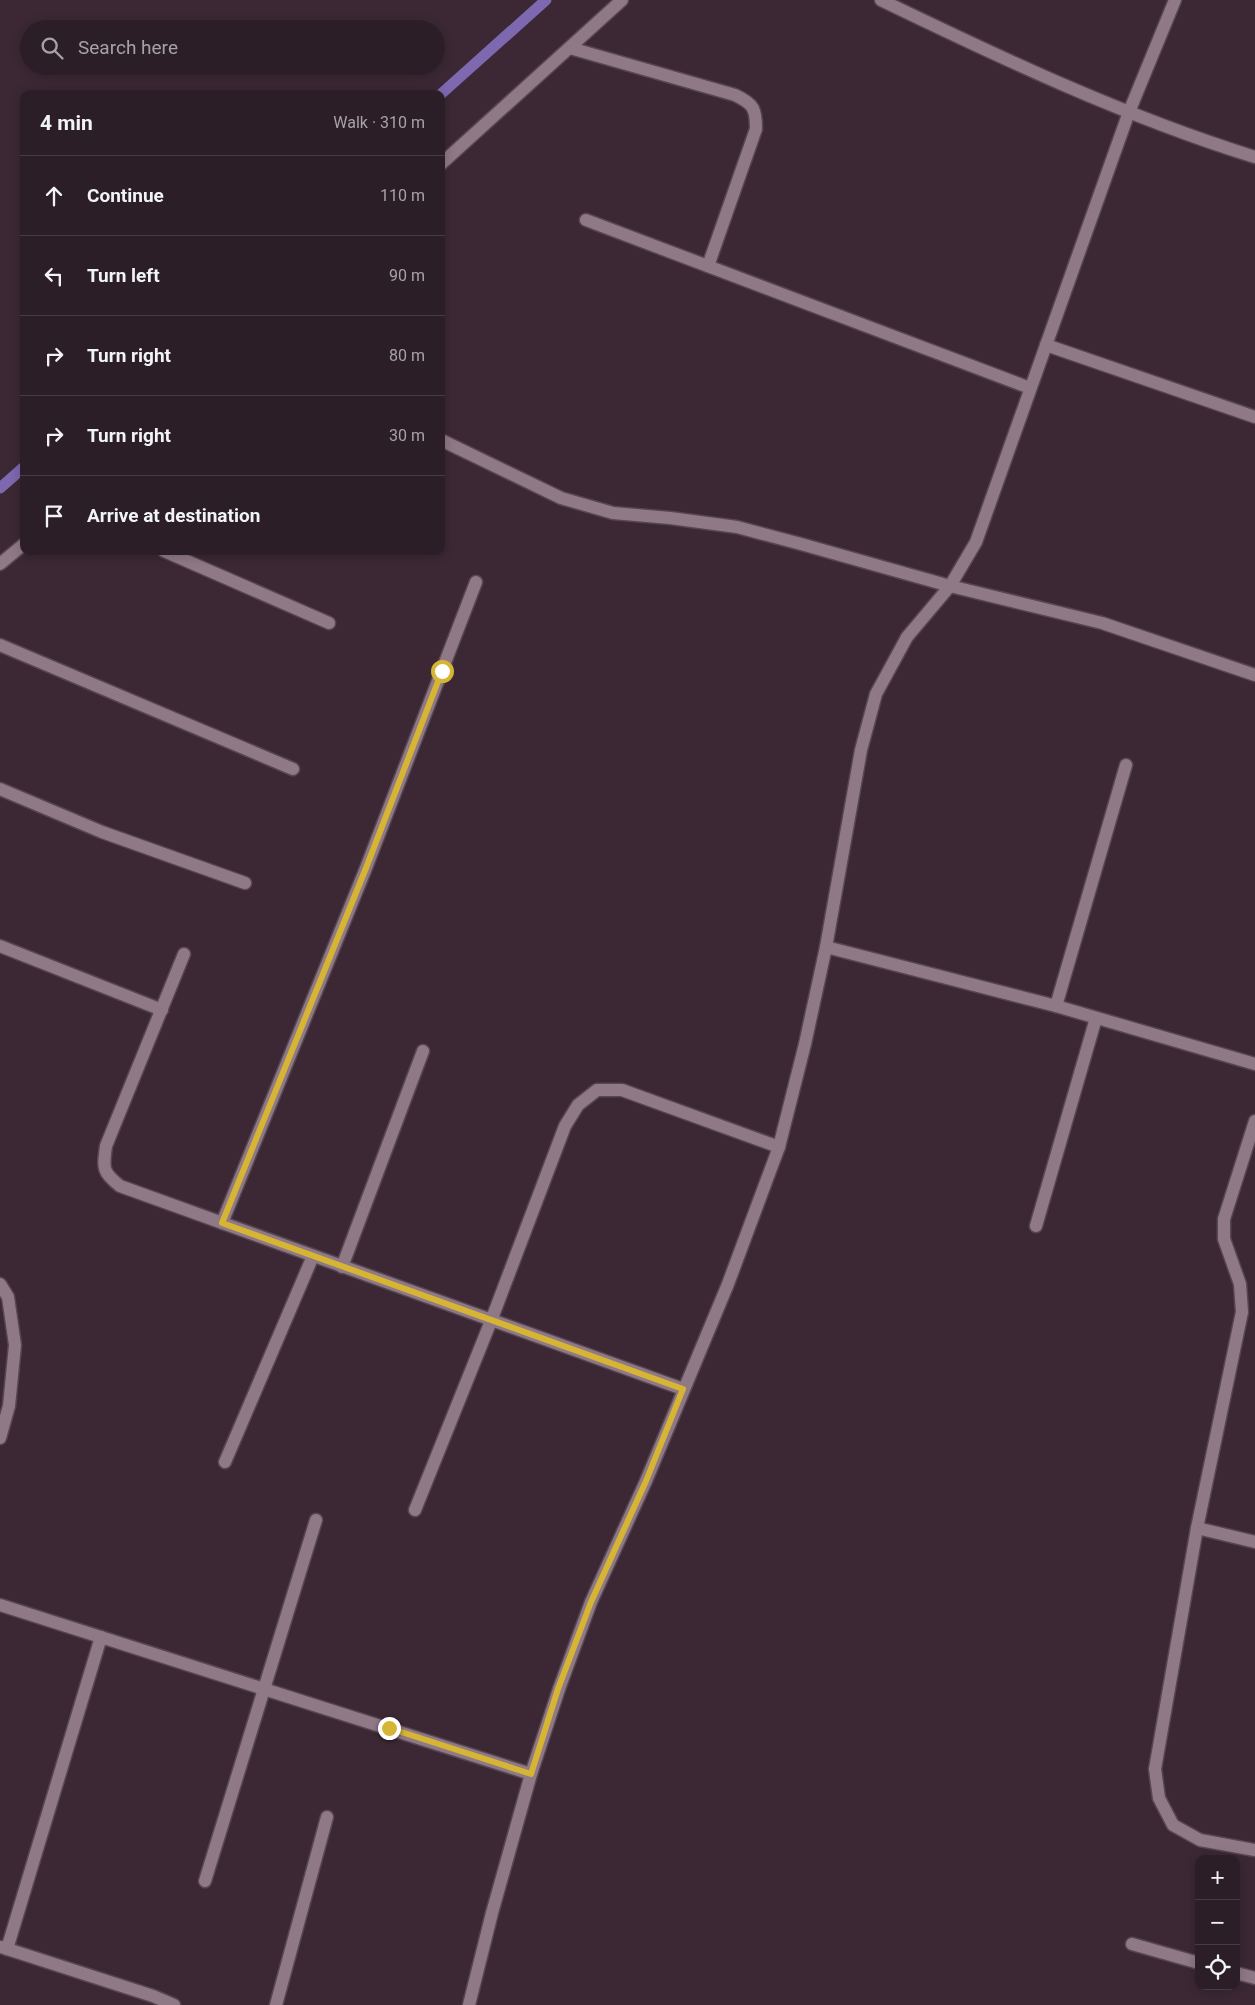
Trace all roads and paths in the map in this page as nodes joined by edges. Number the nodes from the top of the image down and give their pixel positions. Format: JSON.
{"nodes":[{"id":1,"x":622,"y":0,"type":"edge"},
{"id":2,"x":881,"y":0,"type":"edge"},
{"id":3,"x":1175,"y":0,"type":"edge"},
{"id":4,"x":570,"y":48,"type":"junction"},
{"id":5,"x":1129,"y":112,"type":"junction"},
{"id":6,"x":1255,"y":157,"type":"edge"},
{"id":7,"x":445,"y":160,"type":"edge"},
{"id":8,"x":586,"y":220,"type":"dead end"},
{"id":9,"x":708,"y":266,"type":"junction"},
{"id":10,"x":1046,"y":345,"type":"junction"},
{"id":11,"x":1030,"y":388,"type":"junction"},
{"id":12,"x":1255,"y":417,"type":"edge"},
{"id":13,"x":445,"y":442,"type":"edge"},
{"id":14,"x":20,"y":547,"type":"edge"},
{"id":15,"x":173,"y":555,"type":"edge"},
{"id":16,"x":0,"y":564,"type":"edge"},
{"id":17,"x":476,"y":582,"type":"dead end"},
{"id":18,"x":950,"y":586,"type":"junction"},
{"id":19,"x":329,"y":623,"type":"dead end"},
{"id":20,"x":0,"y":645,"type":"edge"},
{"id":21,"x":1255,"y":675,"type":"edge"},
{"id":22,"x":1126,"y":765,"type":"dead end"},
{"id":23,"x":293,"y":769,"type":"dead end"},
{"id":24,"x":0,"y":789,"type":"edge"},
{"id":25,"x":245,"y":883,"type":"dead end"},
{"id":26,"x":0,"y":946,"type":"edge"},
{"id":27,"x":826,"y":947,"type":"junction"},
{"id":28,"x":184,"y":954,"type":"dead end"},
{"id":29,"x":1056,"y":1006,"type":"junction"},
{"id":30,"x":162,"y":1010,"type":"junction"},
{"id":31,"x":1096,"y":1018,"type":"junction"},
{"id":32,"x":423,"y":1051,"type":"dead end"},
{"id":33,"x":1255,"y":1064,"type":"edge"},
{"id":34,"x":1255,"y":1121,"type":"edge"},
{"id":35,"x":779,"y":1147,"type":"junction"},
{"id":36,"x":222,"y":1223,"type":"junction"},
{"id":37,"x":1036,"y":1226,"type":"dead end"},
{"id":38,"x":313,"y":1256,"type":"junction"},
{"id":39,"x":342,"y":1267,"type":"junction"},
{"id":40,"x":0,"y":1284,"type":"edge"},
{"id":41,"x":491,"y":1321,"type":"junction"},
{"id":42,"x":683,"y":1389,"type":"junction"},
{"id":43,"x":0,"y":1438,"type":"edge"},
{"id":44,"x":225,"y":1462,"type":"dead end"},
{"id":45,"x":415,"y":1510,"type":"dead end"},
{"id":46,"x":316,"y":1520,"type":"dead end"},
{"id":47,"x":1197,"y":1528,"type":"junction"},
{"id":48,"x":1255,"y":1542,"type":"edge"},
{"id":49,"x":0,"y":1605,"type":"edge"},
{"id":50,"x":101,"y":1637,"type":"junction"},
{"id":51,"x":264,"y":1689,"type":"junction"},
{"id":52,"x":531,"y":1774,"type":"junction"},
{"id":53,"x":327,"y":1817,"type":"dead end"},
{"id":54,"x":1255,"y":1850,"type":"edge"},
{"id":55,"x":204,"y":1881,"type":"dead end"},
{"id":56,"x":1132,"y":1944,"type":"dead end"},
{"id":57,"x":3,"y":1948,"type":"edge"},
{"id":58,"x":1195,"y":1962,"type":"edge"},
{"id":59,"x":1240,"y":1974,"type":"edge"},
{"id":60,"x":1255,"y":1978,"type":"edge"},
{"id":61,"x":174,"y":2005,"type":"edge"},
{"id":62,"x":276,"y":2005,"type":"edge"},
{"id":63,"x":468,"y":2005,"type":"edge"}],
"edges":[{"from":1,"to":4,"type":"street"},
{"from":2,"to":5,"type":"street"},
{"from":3,"to":5,"type":"street"},
{"from":4,"to":7,"type":"street"},
{"from":4,"to":9,"type":"street"},
{"from":5,"to":6,"type":"street"},
{"from":5,"to":10,"type":"street"},
{"from":8,"to":9,"type":"street"},
{"from":9,"to":11,"type":"street"},
{"from":10,"to":11,"type":"street"},
{"from":10,"to":12,"type":"street"},
{"from":11,"to":18,"type":"street"},
{"from":13,"to":18,"type":"street"},
{"from":14,"to":16,"type":"street"},
{"from":15,"to":19,"type":"street"},
{"from":17,"to":36,"type":"street"},
{"from":18,"to":21,"type":"street"},
{"from":18,"to":27,"type":"street"},
{"from":20,"to":23,"type":"street"},
{"from":22,"to":29,"type":"street"},
{"from":24,"to":25,"type":"street"},
{"from":26,"to":30,"type":"street"},
{"from":27,"to":29,"type":"street"},
{"from":27,"to":35,"type":"street"},
{"from":28,"to":30,"type":"street"},
{"from":29,"to":31,"type":"street"},
{"from":30,"to":36,"type":"street"},
{"from":31,"to":33,"type":"street"},
{"from":31,"to":37,"type":"street"},
{"from":32,"to":39,"type":"street"},
{"from":34,"to":47,"type":"street"},
{"from":35,"to":41,"type":"street"},
{"from":35,"to":42,"type":"street"},
{"from":36,"to":38,"type":"street"},
{"from":38,"to":39,"type":"street"},
{"from":38,"to":44,"type":"street"},
{"from":39,"to":41,"type":"street"},
{"from":40,"to":43,"type":"street"},
{"from":41,"to":42,"type":"street"},
{"from":41,"to":45,"type":"street"},
{"from":42,"to":52,"type":"street"},
{"from":46,"to":51,"type":"street"},
{"from":47,"to":48,"type":"street"},
{"from":47,"to":54,"type":"street"},
{"from":49,"to":50,"type":"street"},
{"from":50,"to":51,"type":"street"},
{"from":50,"to":57,"type":"street"},
{"from":51,"to":52,"type":"street"},
{"from":51,"to":55,"type":"street"},
{"from":52,"to":63,"type":"street"},
{"from":53,"to":62,"type":"street"},
{"from":56,"to":58,"type":"street"},
{"from":57,"to":61,"type":"street"},
{"from":59,"to":60,"type":"street"}]}
